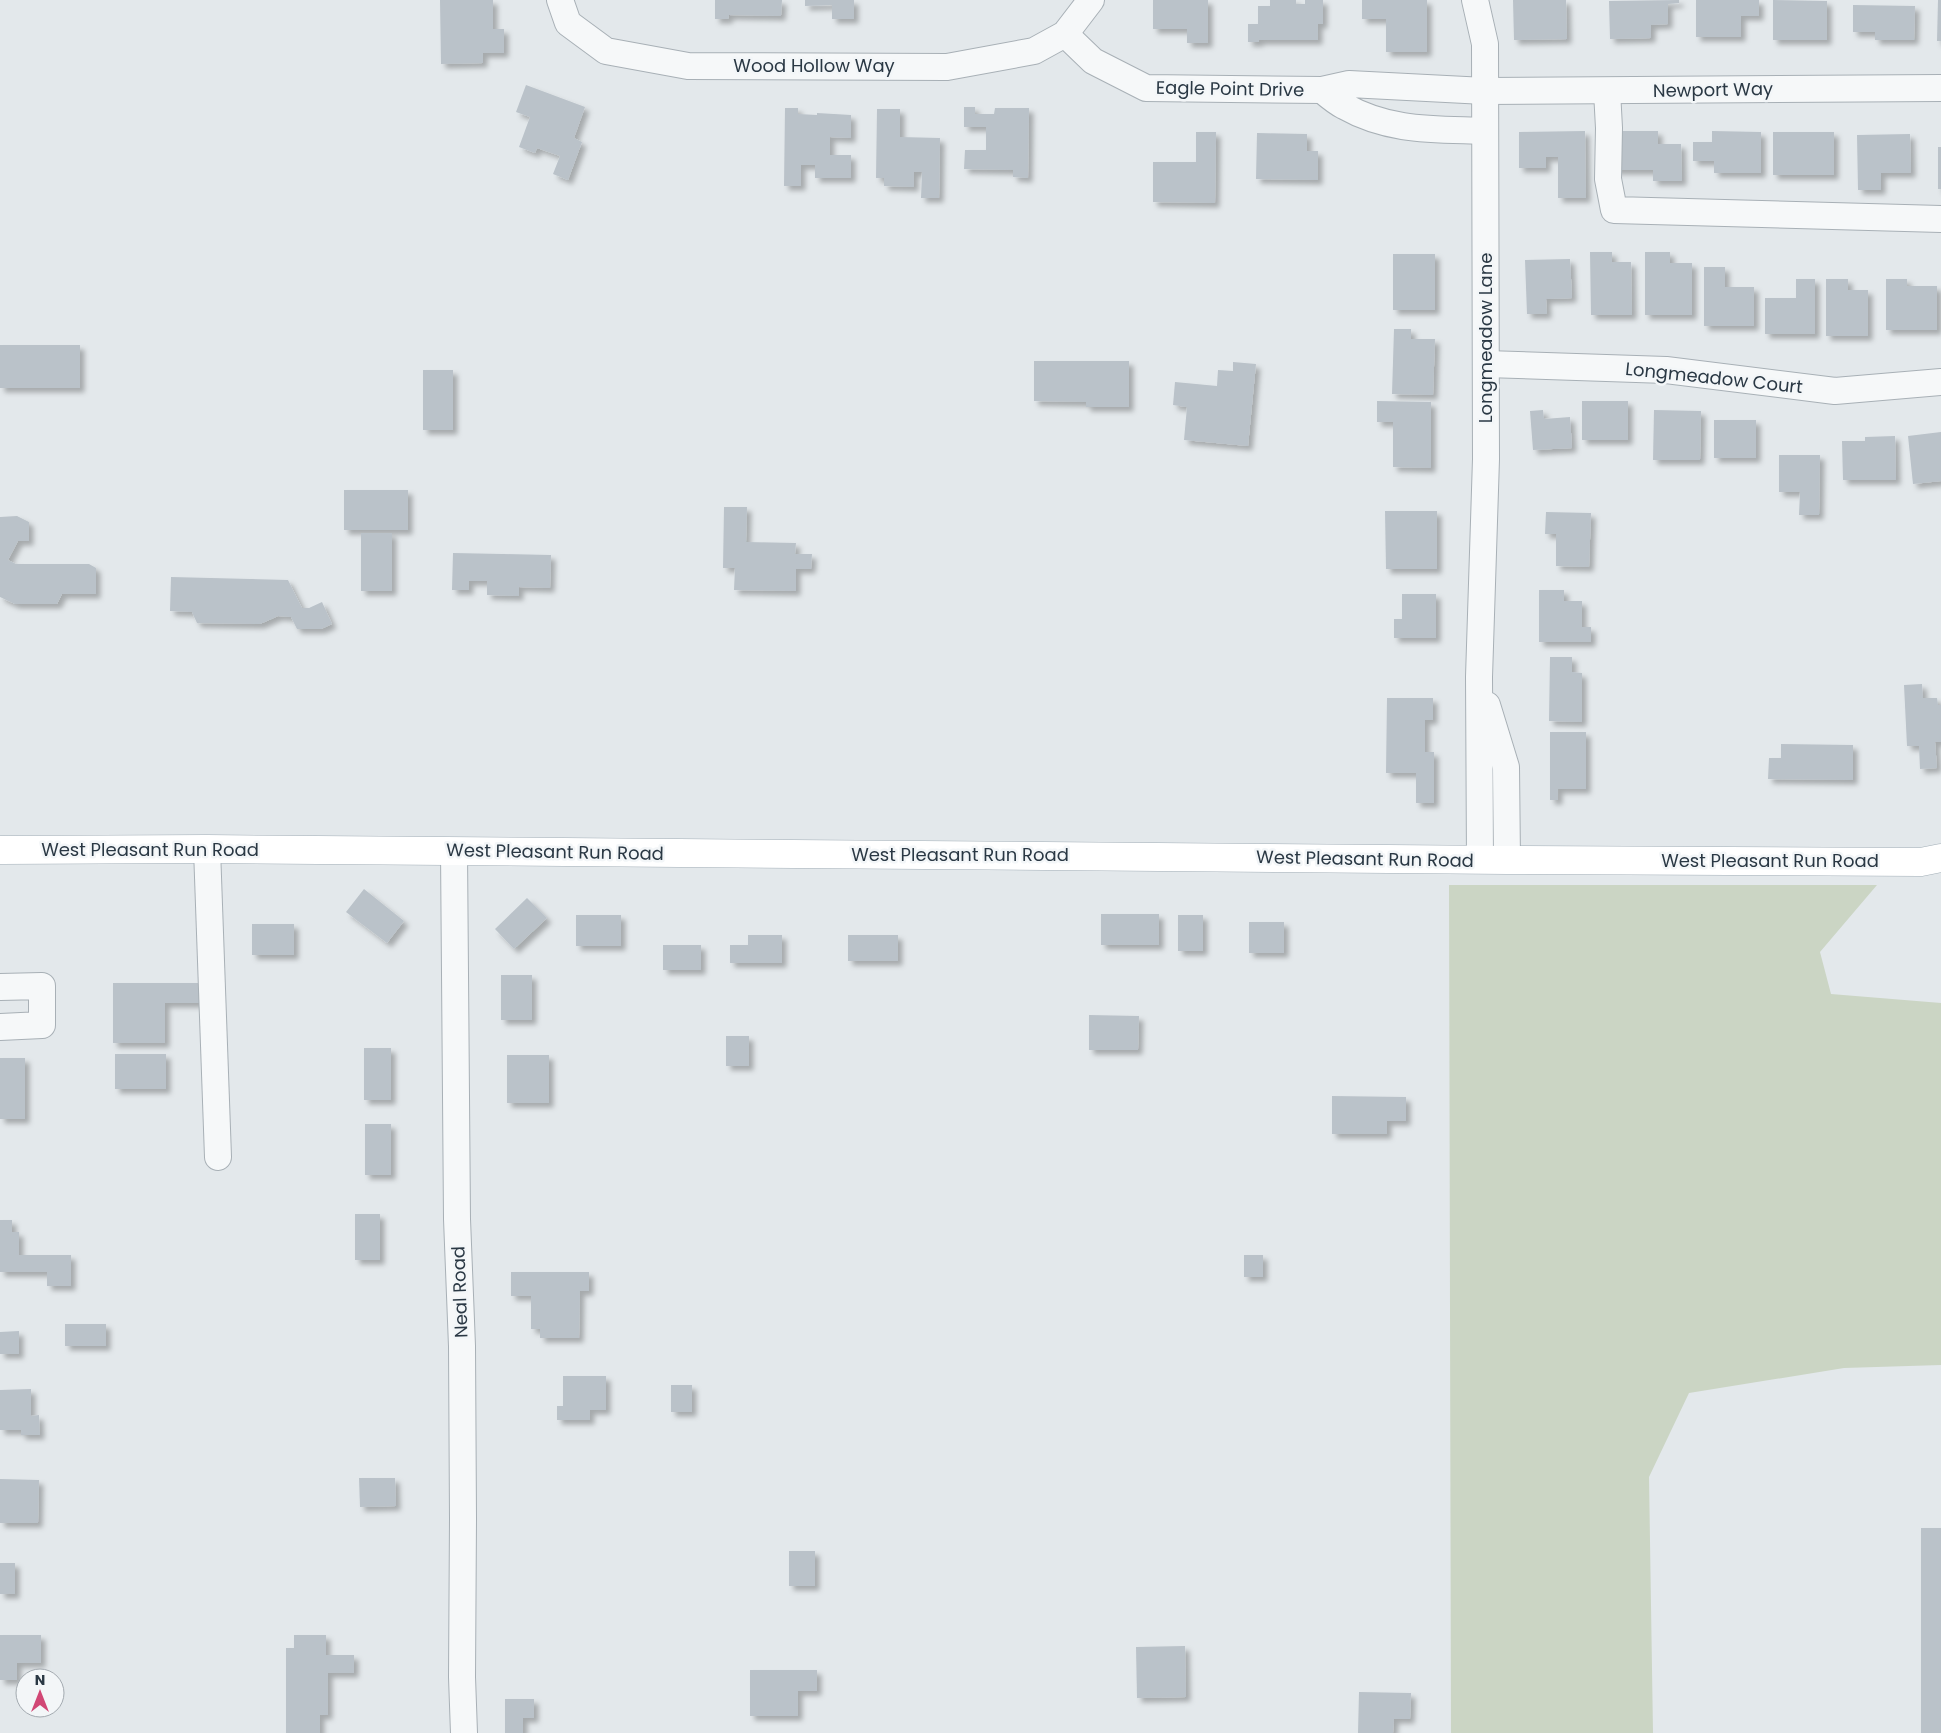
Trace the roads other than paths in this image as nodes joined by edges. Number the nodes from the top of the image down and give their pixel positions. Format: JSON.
{"nodes":[{"id":1,"x":1091,"y":0,"type":"edge"},
{"id":2,"x":1476,"y":0,"type":"edge"},
{"id":3,"x":564,"y":11,"type":"edge"},
{"id":4,"x":1064,"y":34,"type":"junction"},
{"id":5,"x":1384,"y":86,"type":"junction"},
{"id":6,"x":1941,"y":88,"type":"edge"},
{"id":7,"x":1322,"y":90,"type":"junction"},
{"id":8,"x":1485,"y":91,"type":"junction"},
{"id":9,"x":1607,"y":91,"type":"junction"},
{"id":10,"x":1382,"y":123,"type":"junction"},
{"id":11,"x":1486,"y":131,"type":"junction"},
{"id":12,"x":1941,"y":219,"type":"edge"},
{"id":13,"x":1486,"y":364,"type":"junction"},
{"id":14,"x":1941,"y":382,"type":"edge"},
{"id":15,"x":1479,"y":678,"type":"junction"},
{"id":16,"x":207,"y":849,"type":"junction"},
{"id":17,"x":0,"y":850,"type":"edge"},
{"id":18,"x":454,"y":851,"type":"junction"},
{"id":19,"x":1480,"y":860,"type":"junction"},
{"id":20,"x":1507,"y":860,"type":"junction"},
{"id":21,"x":1934,"y":862,"type":"edge"},
{"id":22,"x":0,"y":987,"type":"edge"},
{"id":23,"x":0,"y":1027,"type":"edge"},
{"id":24,"x":218,"y":1157,"type":"dead end"},
{"id":25,"x":464,"y":1733,"type":"edge"}],
"edges":[{"from":1,"to":4,"type":"street"},
{"from":2,"to":8,"type":"street","name":"Longmeadow Lane"},
{"from":3,"to":4,"type":"street","name":"Wood Hollow Way"},
{"from":4,"to":7,"type":"street","name":"Eagle Point Drive"},
{"from":5,"to":7,"type":"street","name":"Eagle Point Drive"},
{"from":5,"to":8,"type":"street","name":"Eagle Point Drive"},
{"from":5,"to":10,"type":"street"},
{"from":6,"to":9,"type":"street","name":"Newport Way"},
{"from":7,"to":10,"type":"street","name":"Eagle Point Drive"},
{"from":8,"to":9,"type":"street","name":"Newport Way"},
{"from":8,"to":11,"type":"street","name":"Longmeadow Lane"},
{"from":9,"to":12,"type":"street"},
{"from":10,"to":11,"type":"street","name":"Eagle Point Drive"},
{"from":11,"to":13,"type":"street","name":"Longmeadow Lane"},
{"from":13,"to":14,"type":"street","name":"Longmeadow Court"},
{"from":13,"to":15,"type":"street","name":"Longmeadow Lane"},
{"from":15,"to":19,"type":"street","name":"Longmeadow Lane"},
{"from":15,"to":20,"type":"street","name":"Longmeadow Lane"},
{"from":16,"to":17,"type":"main road","name":"West Pleasant Run Road"},
{"from":16,"to":18,"type":"main road","name":"West Pleasant Run Road"},
{"from":16,"to":24,"type":"street"},
{"from":18,"to":19,"type":"main road","name":"West Pleasant Run Road"},
{"from":18,"to":25,"type":"street","name":"Neal Road"},
{"from":19,"to":20,"type":"main road","name":"West Pleasant Run Road"},
{"from":20,"to":21,"type":"main road","name":"West Pleasant Run Road"},
{"from":22,"to":23,"type":"street"}]}
